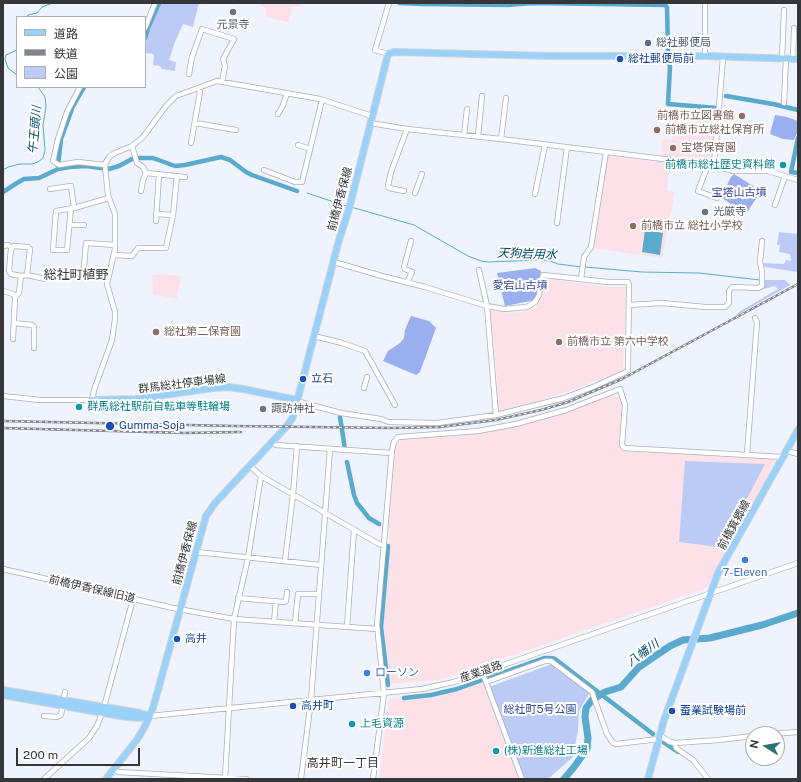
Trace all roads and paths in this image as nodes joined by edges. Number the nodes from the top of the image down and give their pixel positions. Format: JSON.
{"nodes":[{"id":1,"x":155,"y":3,"type":"edge"},
{"id":2,"x":389,"y":3,"type":"edge"},
{"id":3,"x":706,"y":3,"type":"edge"},
{"id":4,"x":784,"y":10,"type":"dead end"},
{"id":5,"x":146,"y":26,"type":"edge"},
{"id":6,"x":794,"y":28,"type":"dead end"},
{"id":7,"x":388,"y":54,"type":"junction"},
{"id":8,"x":705,"y":56,"type":"junction"},
{"id":9,"x":723,"y":58,"type":"junction"},
{"id":10,"x":790,"y":59,"type":"edge"},
{"id":11,"x":188,"y":74,"type":"dead end"},
{"id":12,"x":222,"y":82,"type":"junction"},
{"id":13,"x":79,"y":88,"type":"edge"},
{"id":14,"x":198,"y":88,"type":"junction"},
{"id":15,"x":288,"y":93,"type":"junction"},
{"id":16,"x":482,"y":96,"type":"dead end"},
{"id":17,"x":506,"y":98,"type":"dead end"},
{"id":18,"x":322,"y":100,"type":"junction"},
{"id":19,"x":784,"y":103,"type":"dead end"},
{"id":20,"x":468,"y":109,"type":"dead end"},
{"id":21,"x":278,"y":114,"type":"dead end"},
{"id":22,"x":372,"y":116,"type":"junction"},
{"id":23,"x":195,"y":123,"type":"junction"},
{"id":24,"x":370,"y":123,"type":"junction"},
{"id":25,"x":406,"y":129,"type":"junction"},
{"id":26,"x":236,"y":130,"type":"dead end"},
{"id":27,"x":464,"y":135,"type":"junction"},
{"id":28,"x":478,"y":136,"type":"junction"},
{"id":29,"x":501,"y":139,"type":"junction"},
{"id":30,"x":191,"y":143,"type":"dead end"},
{"id":31,"x":298,"y":145,"type":"dead end"},
{"id":32,"x":545,"y":145,"type":"junction"},
{"id":33,"x":132,"y":146,"type":"junction"},
{"id":34,"x":567,"y":147,"type":"junction"},
{"id":35,"x":310,"y":149,"type":"junction"},
{"id":36,"x":606,"y":152,"type":"junction"},
{"id":37,"x":710,"y":165,"type":"junction"},
{"id":38,"x":106,"y":168,"type":"junction"},
{"id":39,"x":264,"y":170,"type":"dead end"},
{"id":40,"x":146,"y":173,"type":"junction"},
{"id":41,"x":159,"y":174,"type":"junction"},
{"id":42,"x":422,"y":174,"type":"dead end"},
{"id":43,"x":177,"y":176,"type":"junction"},
{"id":44,"x":786,"y":176,"type":"junction"},
{"id":45,"x":185,"y":177,"type":"dead end"},
{"id":46,"x":798,"y":180,"type":"edge"},
{"id":47,"x":50,"y":189,"type":"dead end"},
{"id":48,"x":141,"y":191,"type":"dead end"},
{"id":49,"x":404,"y":192,"type":"dead end"},
{"id":50,"x":416,"y":193,"type":"dead end"},
{"id":51,"x":535,"y":194,"type":"dead end"},
{"id":52,"x":109,"y":198,"type":"junction"},
{"id":53,"x":717,"y":198,"type":"dead end"},
{"id":54,"x":775,"y":205,"type":"dead end"},
{"id":55,"x":73,"y":208,"type":"junction"},
{"id":56,"x":156,"y":214,"type":"junction"},
{"id":57,"x":173,"y":215,"type":"junction"},
{"id":58,"x":156,"y":221,"type":"dead end"},
{"id":59,"x":557,"y":223,"type":"dead end"},
{"id":60,"x":70,"y":225,"type":"junction"},
{"id":61,"x":84,"y":225,"type":"dead end"},
{"id":62,"x":411,"y":241,"type":"dead end"},
{"id":63,"x":762,"y":241,"type":"dead end"},
{"id":64,"x":115,"y":245,"type":"junction"},
{"id":65,"x":3,"y":246,"type":"edge"},
{"id":66,"x":12,"y":248,"type":"junction"},
{"id":67,"x":114,"y":255,"type":"junction"},
{"id":68,"x":334,"y":262,"type":"junction"},
{"id":69,"x":84,"y":267,"type":"dead end"},
{"id":70,"x":480,"y":270,"type":"dead end"},
{"id":71,"x":27,"y":275,"type":"junction"},
{"id":72,"x":21,"y":276,"type":"junction"},
{"id":73,"x":45,"y":279,"type":"dead end"},
{"id":74,"x":581,"y":279,"type":"junction"},
{"id":75,"x":407,"y":283,"type":"junction"},
{"id":76,"x":3,"y":291,"type":"edge"},
{"id":77,"x":15,"y":297,"type":"junction"},
{"id":78,"x":629,"y":305,"type":"junction"},
{"id":79,"x":487,"y":306,"type":"junction"},
{"id":80,"x":755,"y":318,"type":"dead end"},
{"id":81,"x":14,"y":323,"type":"junction"},
{"id":82,"x":314,"y":336,"type":"junction"},
{"id":83,"x":13,"y":339,"type":"dead end"},
{"id":84,"x":34,"y":348,"type":"dead end"},
{"id":85,"x":367,"y":377,"type":"dead end"},
{"id":86,"x":364,"y":388,"type":"dead end"},
{"id":87,"x":3,"y":396,"type":"edge"},
{"id":88,"x":92,"y":400,"type":"junction"},
{"id":89,"x":298,"y":400,"type":"junction"},
{"id":90,"x":395,"y":406,"type":"dead end"},
{"id":91,"x":496,"y":415,"type":"junction"},
{"id":92,"x":798,"y":430,"type":"edge"},
{"id":93,"x":272,"y":442,"type":"junction"},
{"id":94,"x":297,"y":446,"type":"junction"},
{"id":95,"x":330,"y":449,"type":"junction"},
{"id":96,"x":786,"y":450,"type":"junction"},
{"id":97,"x":392,"y":453,"type":"junction"},
{"id":98,"x":746,"y":454,"type":"junction"},
{"id":99,"x":798,"y":454,"type":"edge"},
{"id":100,"x":783,"y":457,"type":"junction"},
{"id":101,"x":250,"y":466,"type":"junction"},
{"id":102,"x":261,"y":476,"type":"junction"},
{"id":103,"x":293,"y":495,"type":"junction"},
{"id":104,"x":325,"y":513,"type":"junction"},
{"id":105,"x":354,"y":530,"type":"junction"},
{"id":106,"x":384,"y":546,"type":"junction"},
{"id":107,"x":196,"y":552,"type":"junction"},
{"id":108,"x":248,"y":558,"type":"junction"},
{"id":109,"x":285,"y":561,"type":"junction"},
{"id":110,"x":798,"y":563,"type":"edge"},
{"id":111,"x":321,"y":565,"type":"junction"},
{"id":112,"x":3,"y":569,"type":"edge"},
{"id":113,"x":287,"y":592,"type":"dead end"},
{"id":114,"x":319,"y":594,"type":"junction"},
{"id":115,"x":710,"y":594,"type":"junction"},
{"id":116,"x":238,"y":598,"type":"junction"},
{"id":117,"x":133,"y":599,"type":"junction"},
{"id":118,"x":276,"y":601,"type":"junction"},
{"id":119,"x":180,"y":610,"type":"junction"},
{"id":120,"x":234,"y":619,"type":"junction"},
{"id":121,"x":274,"y":622,"type":"junction"},
{"id":122,"x":295,"y":623,"type":"junction"},
{"id":123,"x":317,"y":625,"type":"junction"},
{"id":124,"x":347,"y":627,"type":"junction"},
{"id":125,"x":377,"y":628,"type":"junction"},
{"id":126,"x":481,"y":673,"type":"junction"},
{"id":127,"x":486,"y":682,"type":"junction"},
{"id":128,"x":3,"y":690,"type":"edge"},
{"id":129,"x":65,"y":692,"type":"dead end"},
{"id":130,"x":384,"y":692,"type":"junction"},
{"id":131,"x":3,"y":695,"type":"edge"},
{"id":132,"x":311,"y":700,"type":"junction"},
{"id":133,"x":63,"y":703,"type":"junction"},
{"id":134,"x":228,"y":708,"type":"junction"},
{"id":135,"x":103,"y":710,"type":"junction"},
{"id":136,"x":44,"y":716,"type":"dead end"},
{"id":137,"x":150,"y":716,"type":"junction"},
{"id":138,"x":798,"y":732,"type":"edge"},
{"id":139,"x":785,"y":733,"type":"edge"},
{"id":140,"x":659,"y":737,"type":"junction"},
{"id":141,"x":745,"y":737,"type":"edge"},
{"id":142,"x":675,"y":743,"type":"junction"},
{"id":143,"x":114,"y":770,"type":"junction"},
{"id":144,"x":171,"y":777,"type":"edge"},
{"id":145,"x":225,"y":778,"type":"edge"},
{"id":146,"x":44,"y":779,"type":"edge"},
{"id":147,"x":106,"y":779,"type":"edge"},
{"id":148,"x":246,"y":779,"type":"edge"},
{"id":149,"x":301,"y":779,"type":"edge"},
{"id":150,"x":373,"y":779,"type":"edge"},
{"id":151,"x":522,"y":779,"type":"edge"},
{"id":152,"x":648,"y":779,"type":"edge"},
{"id":153,"x":708,"y":779,"type":"edge"}],
"edges":[{"from":1,"to":5,"type":"street"},
{"from":2,"to":7,"type":"street"},
{"from":3,"to":8,"type":"street"},
{"from":4,"to":10,"type":"street"},
{"from":6,"to":10,"type":"street"},
{"from":7,"to":8,"type":"main road"},
{"from":7,"to":22,"type":"main road","name":"前橋伊香保線"},
{"from":8,"to":9,"type":"main road"},
{"from":9,"to":10,"type":"main road"},
{"from":9,"to":37,"type":"street"},
{"from":10,"to":19,"type":"street"},
{"from":11,"to":12,"type":"street"},
{"from":12,"to":14,"type":"street"},
{"from":12,"to":15,"type":"street"},
{"from":13,"to":38,"type":"street"},
{"from":14,"to":23,"type":"street"},
{"from":14,"to":33,"type":"street"},
{"from":15,"to":18,"type":"street"},
{"from":15,"to":21,"type":"street"},
{"from":16,"to":28,"type":"street"},
{"from":17,"to":29,"type":"street"},
{"from":18,"to":22,"type":"street"},
{"from":18,"to":35,"type":"street"},
{"from":20,"to":27,"type":"street"},
{"from":22,"to":24,"type":"main road","name":"前橋伊香保線"},
{"from":23,"to":26,"type":"street"},
{"from":23,"to":30,"type":"street"},
{"from":24,"to":25,"type":"street"},
{"from":24,"to":68,"type":"main road","name":"前橋伊香保線"},
{"from":25,"to":27,"type":"street"},
{"from":25,"to":49,"type":"street"},
{"from":27,"to":28,"type":"street"},
{"from":28,"to":29,"type":"street"},
{"from":29,"to":32,"type":"street"},
{"from":31,"to":35,"type":"street"},
{"from":32,"to":34,"type":"street"},
{"from":32,"to":51,"type":"street"},
{"from":33,"to":38,"type":"street"},
{"from":33,"to":40,"type":"street"},
{"from":34,"to":36,"type":"street"},
{"from":34,"to":59,"type":"street"},
{"from":35,"to":39,"type":"street"},
{"from":36,"to":37,"type":"street"},
{"from":36,"to":74,"type":"street"},
{"from":37,"to":44,"type":"street"},
{"from":37,"to":53,"type":"street"},
{"from":38,"to":52,"type":"street"},
{"from":40,"to":41,"type":"street"},
{"from":40,"to":48,"type":"street"},
{"from":41,"to":43,"type":"street"},
{"from":41,"to":56,"type":"street"},
{"from":42,"to":50,"type":"street"},
{"from":43,"to":45,"type":"street"},
{"from":43,"to":57,"type":"street"},
{"from":44,"to":46,"type":"street"},
{"from":44,"to":54,"type":"street"},
{"from":47,"to":55,"type":"street"},
{"from":52,"to":55,"type":"street"},
{"from":52,"to":64,"type":"street"},
{"from":55,"to":60,"type":"street"},
{"from":55,"to":60,"type":"street"},
{"from":56,"to":57,"type":"street"},
{"from":56,"to":58,"type":"street"},
{"from":57,"to":67,"type":"street"},
{"from":60,"to":61,"type":"street"},
{"from":62,"to":75,"type":"street"},
{"from":63,"to":78,"type":"street"},
{"from":64,"to":67,"type":"street"},
{"from":64,"to":69,"type":"street"},
{"from":65,"to":66,"type":"street"},
{"from":66,"to":71,"type":"street"},
{"from":66,"to":72,"type":"street"},
{"from":67,"to":88,"type":"street"},
{"from":68,"to":75,"type":"street"},
{"from":68,"to":82,"type":"main road","name":"前橋伊香保線"},
{"from":70,"to":79,"type":"street"},
{"from":71,"to":72,"type":"street"},
{"from":71,"to":73,"type":"street"},
{"from":72,"to":77,"type":"street"},
{"from":74,"to":78,"type":"street"},
{"from":74,"to":79,"type":"street"},
{"from":75,"to":79,"type":"street"},
{"from":76,"to":77,"type":"street"},
{"from":77,"to":81,"type":"street"},
{"from":78,"to":91,"type":"street"},
{"from":79,"to":91,"type":"street"},
{"from":80,"to":98,"type":"street"},
{"from":81,"to":83,"type":"street"},
{"from":81,"to":84,"type":"street"},
{"from":82,"to":89,"type":"main road","name":"前橋伊香保線"},
{"from":82,"to":90,"type":"street"},
{"from":85,"to":86,"type":"street"},
{"from":87,"to":88,"type":"street"},
{"from":88,"to":89,"type":"main road","name":"群馬総社停車場線"},
{"from":89,"to":91,"type":"street"},
{"from":89,"to":93,"type":"main road","name":"前橋伊香保線"},
{"from":92,"to":96,"type":"main road","name":"前橋箕郷線"},
{"from":93,"to":94,"type":"street"},
{"from":93,"to":101,"type":"main road","name":"前橋伊香保線"},
{"from":94,"to":95,"type":"street"},
{"from":94,"to":103,"type":"street"},
{"from":95,"to":97,"type":"street"},
{"from":95,"to":104,"type":"street"},
{"from":96,"to":99,"type":"street"},
{"from":96,"to":100,"type":"main road","name":"前橋箕郷線"},
{"from":97,"to":98,"type":"street"},
{"from":97,"to":106,"type":"street"},
{"from":98,"to":100,"type":"street"},
{"from":100,"to":115,"type":"main road","name":"前橋箕郷線"},
{"from":101,"to":102,"type":"street"},
{"from":101,"to":107,"type":"main road","name":"前橋伊香保線"},
{"from":102,"to":103,"type":"street"},
{"from":102,"to":108,"type":"street"},
{"from":103,"to":104,"type":"street"},
{"from":103,"to":109,"type":"street"},
{"from":104,"to":105,"type":"street"},
{"from":104,"to":111,"type":"street"},
{"from":105,"to":106,"type":"street"},
{"from":105,"to":124,"type":"street"},
{"from":106,"to":125,"type":"street"},
{"from":107,"to":108,"type":"street"},
{"from":107,"to":119,"type":"main road","name":"前橋伊香保線"},
{"from":108,"to":109,"type":"street"},
{"from":108,"to":116,"type":"street"},
{"from":109,"to":111,"type":"street"},
{"from":110,"to":115,"type":"street","name":"産業道路"},
{"from":111,"to":114,"type":"street"},
{"from":112,"to":117,"type":"street","name":"前橋伊香保線旧道"},
{"from":113,"to":118,"type":"street"},
{"from":114,"to":122,"type":"street"},
{"from":114,"to":123,"type":"street"},
{"from":115,"to":126,"type":"street","name":"産業道路"},
{"from":115,"to":140,"type":"main road","name":"前橋箕郷線"},
{"from":116,"to":118,"type":"street"},
{"from":116,"to":120,"type":"street"},
{"from":117,"to":119,"type":"street","name":"前橋伊香保線旧道"},
{"from":117,"to":135,"type":"street"},
{"from":118,"to":121,"type":"street"},
{"from":119,"to":120,"type":"street","name":"前橋伊香保線旧道"},
{"from":119,"to":137,"type":"main road","name":"前橋伊香保線"},
{"from":120,"to":121,"type":"street","name":"前橋伊香保線旧道"},
{"from":120,"to":134,"type":"street"},
{"from":121,"to":122,"type":"street","name":"前橋伊香保線旧道"},
{"from":122,"to":123,"type":"street","name":"前橋伊香保線旧道"},
{"from":123,"to":124,"type":"street","name":"前橋伊香保線旧道"},
{"from":123,"to":132,"type":"street"},
{"from":124,"to":125,"type":"street","name":"前橋伊香保線旧道"},
{"from":125,"to":130,"type":"street"},
{"from":126,"to":127,"type":"street"},
{"from":126,"to":130,"type":"street","name":"産業道路"},
{"from":127,"to":140,"type":"street"},
{"from":127,"to":151,"type":"street"},
{"from":128,"to":133,"type":"main road"},
{"from":129,"to":133,"type":"street"},
{"from":130,"to":132,"type":"street","name":"産業道路"},
{"from":130,"to":150,"type":"street"},
{"from":131,"to":133,"type":"main road"},
{"from":132,"to":134,"type":"street","name":"産業道路"},
{"from":132,"to":149,"type":"street"},
{"from":133,"to":135,"type":"main road"},
{"from":133,"to":136,"type":"street"},
{"from":134,"to":137,"type":"street","name":"産業道路"},
{"from":134,"to":145,"type":"street"},
{"from":135,"to":137,"type":"main road"},
{"from":135,"to":146,"type":"street"},
{"from":137,"to":143,"type":"main road","name":"前橋伊香保線"},
{"from":138,"to":139,"type":"street"},
{"from":140,"to":142,"type":"street"},
{"from":140,"to":152,"type":"main road"},
{"from":141,"to":142,"type":"street"},
{"from":142,"to":153,"type":"street"},
{"from":143,"to":144,"type":"street"},
{"from":143,"to":147,"type":"main road","name":"前橋伊香保線"},
{"from":144,"to":145,"type":"street"},
{"from":145,"to":148,"type":"street"}]}
